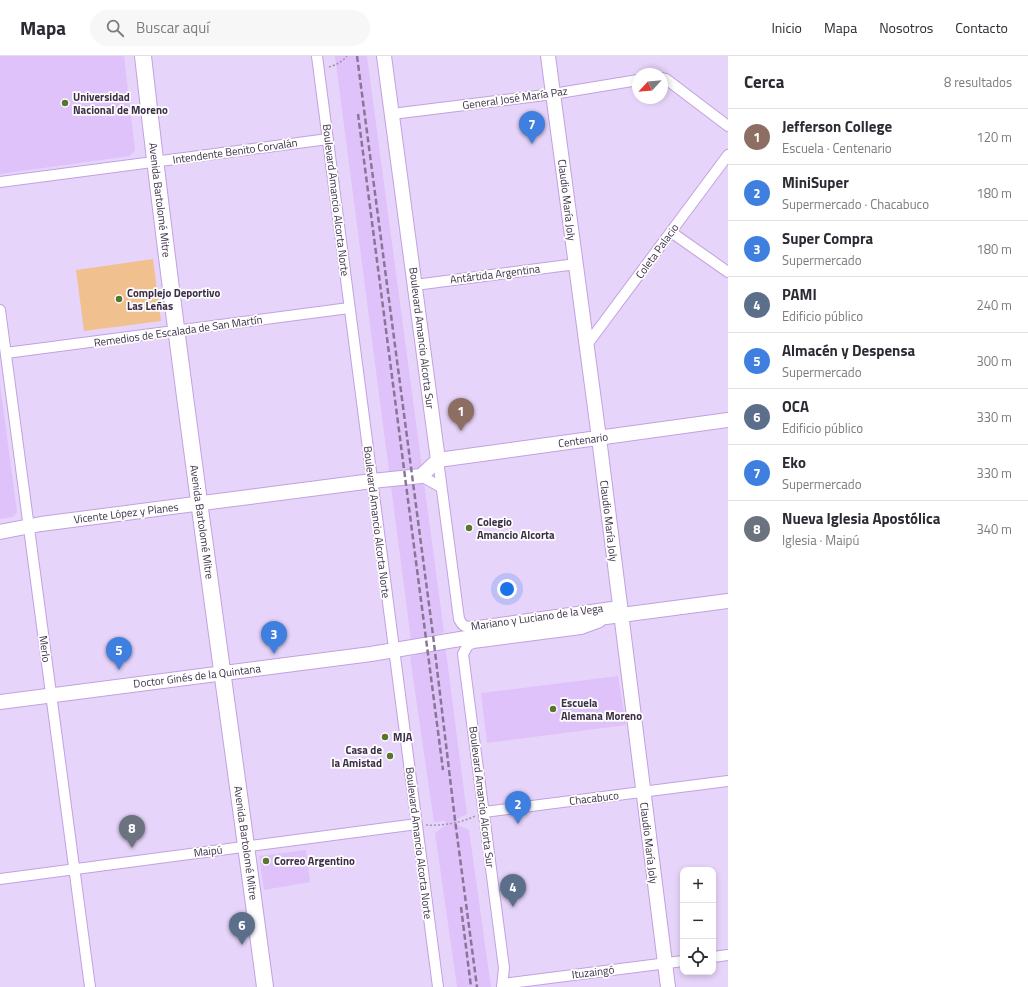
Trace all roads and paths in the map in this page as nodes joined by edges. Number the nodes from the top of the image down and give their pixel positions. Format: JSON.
{"nodes":[{"id":1,"x":143,"y":56,"type":"edge"},
{"id":2,"x":317,"y":56,"type":"edge"},
{"id":3,"x":347,"y":56,"type":"edge"},
{"id":4,"x":384,"y":56,"type":"edge"},
{"id":5,"x":548,"y":56,"type":"edge"},
{"id":6,"x":319,"y":70,"type":"junction"},
{"id":7,"x":632,"y":81,"type":"edge"},
{"id":8,"x":668,"y":81,"type":"edge"},
{"id":9,"x":553,"y":94,"type":"junction"},
{"id":10,"x":392,"y":114,"type":"junction"},
{"id":11,"x":728,"y":126,"type":"edge"},
{"id":12,"x":328,"y":139,"type":"junction"},
{"id":13,"x":728,"y":155,"type":"edge"},
{"id":14,"x":155,"y":162,"type":"junction"},
{"id":15,"x":0,"y":182,"type":"edge"},
{"id":16,"x":671,"y":232,"type":"junction"},
{"id":17,"x":576,"y":264,"type":"junction"},
{"id":18,"x":728,"y":272,"type":"edge"},
{"id":19,"x":415,"y":285,"type":"junction"},
{"id":20,"x":350,"y":308,"type":"junction"},
{"id":21,"x":0,"y":310,"type":"edge"},
{"id":22,"x":177,"y":331,"type":"junction"},
{"id":23,"x":586,"y":346,"type":"junction"},
{"id":24,"x":6,"y":354,"type":"junction"},
{"id":25,"x":728,"y":420,"type":"edge"},
{"id":26,"x":598,"y":438,"type":"junction"},
{"id":27,"x":438,"y":460,"type":"junction"},
{"id":28,"x":421,"y":476,"type":"junction"},
{"id":29,"x":372,"y":481,"type":"junction"},
{"id":30,"x":441,"y":487,"type":"junction"},
{"id":31,"x":200,"y":504,"type":"junction"},
{"id":32,"x":29,"y":527,"type":"junction"},
{"id":33,"x":0,"y":532,"type":"edge"},
{"id":34,"x":728,"y":601,"type":"edge"},
{"id":35,"x":620,"y":611,"type":"junction"},
{"id":36,"x":459,"y":619,"type":"joint"},
{"id":37,"x":394,"y":650,"type":"junction"},
{"id":38,"x":463,"y":654,"type":"joint"},
{"id":39,"x":223,"y":673,"type":"junction"},
{"id":40,"x":51,"y":695,"type":"junction"},
{"id":41,"x":0,"y":702,"type":"edge"},
{"id":42,"x":728,"y":781,"type":"edge"},
{"id":43,"x":643,"y":792,"type":"junction"},
{"id":44,"x":484,"y":812,"type":"junction"},
{"id":45,"x":417,"y":824,"type":"junction"},
{"id":46,"x":246,"y":846,"type":"junction"},
{"id":47,"x":74,"y":869,"type":"junction"},
{"id":48,"x":0,"y":878,"type":"edge"},
{"id":49,"x":728,"y":955,"type":"edge"},
{"id":50,"x":716,"y":957,"type":"edge"},
{"id":51,"x":680,"y":961,"type":"edge"},
{"id":52,"x":665,"y":963,"type":"junction"},
{"id":53,"x":502,"y":985,"type":"edge"},
{"id":54,"x":90,"y":987,"type":"edge"},
{"id":55,"x":265,"y":987,"type":"edge"},
{"id":56,"x":438,"y":987,"type":"edge"},
{"id":57,"x":668,"y":987,"type":"edge"}],
"edges":[{"from":1,"to":14,"type":"main road","name":"Avenida Bartolomé Mitre"},
{"from":2,"to":6,"type":"street","name":"Boulevard Amancio Alcorta Norte"},
{"from":3,"to":6,"type":"path"},
{"from":4,"to":10,"type":"street","name":"Boulevard Amancio Alcorta Sur"},
{"from":5,"to":9,"type":"street","name":"Claudio María Joly"},
{"from":6,"to":12,"type":"street","name":"Boulevard Amancio Alcorta Norte"},
{"from":7,"to":9,"type":"street","name":"General José María Paz"},
{"from":8,"to":11,"type":"street"},
{"from":9,"to":10,"type":"street","name":"General José María Paz"},
{"from":9,"to":17,"type":"street","name":"Claudio María Joly"},
{"from":10,"to":19,"type":"street","name":"Boulevard Amancio Alcorta Sur"},
{"from":12,"to":14,"type":"street","name":"Intendente Benito Corvalán"},
{"from":12,"to":20,"type":"street","name":"Boulevard Amancio Alcorta Norte"},
{"from":13,"to":16,"type":"street","name":"Coleta Palacio"},
{"from":14,"to":15,"type":"street","name":"Intendente Benito Corvalán"},
{"from":14,"to":22,"type":"main road","name":"Avenida Bartolomé Mitre"},
{"from":16,"to":18,"type":"street"},
{"from":16,"to":23,"type":"street","name":"Coleta Palacio"},
{"from":17,"to":19,"type":"street","name":"Antártida Argentina"},
{"from":17,"to":23,"type":"street","name":"Claudio María Joly"},
{"from":19,"to":27,"type":"street","name":"Boulevard Amancio Alcorta Sur"},
{"from":20,"to":22,"type":"street","name":"Remedios de Escalada de San Martín"},
{"from":20,"to":29,"type":"street","name":"Boulevard Amancio Alcorta Norte"},
{"from":21,"to":24,"type":"street","name":"Merlo"},
{"from":22,"to":24,"type":"street","name":"Remedios de Escalada de San Martín"},
{"from":22,"to":31,"type":"main road","name":"Avenida Bartolomé Mitre"},
{"from":23,"to":26,"type":"street","name":"Claudio María Joly"},
{"from":24,"to":32,"type":"street","name":"Merlo"},
{"from":25,"to":26,"type":"street","name":"Centenario"},
{"from":26,"to":27,"type":"street","name":"Centenario"},
{"from":26,"to":35,"type":"street","name":"Claudio María Joly"},
{"from":27,"to":28,"type":"street"},
{"from":27,"to":30,"type":"street","name":"Boulevard Amancio Alcorta Sur"},
{"from":28,"to":29,"type":"street","name":"Vicente López y Planes"},
{"from":28,"to":30,"type":"street"},
{"from":29,"to":31,"type":"street","name":"Vicente López y Planes"},
{"from":29,"to":37,"type":"street","name":"Boulevard Amancio Alcorta Norte"},
{"from":30,"to":36,"type":"street","name":"Boulevard Amancio Alcorta Sur"},
{"from":31,"to":32,"type":"street","name":"Vicente López y Planes"},
{"from":31,"to":39,"type":"main road","name":"Avenida Bartolomé Mitre"},
{"from":32,"to":33,"type":"street","name":"Vicente López y Planes"},
{"from":32,"to":40,"type":"street","name":"Merlo"},
{"from":34,"to":35,"type":"street","name":"Mariano y Luciano de la Vega"},
{"from":35,"to":36,"type":"street","name":"Mariano y Luciano de la Vega"},
{"from":35,"to":37,"type":"street","name":"Mariano y Luciano de la Vega"},
{"from":35,"to":38,"type":"street","name":"Mariano y Luciano de la Vega"},
{"from":35,"to":43,"type":"street","name":"Claudio María Joly"},
{"from":37,"to":39,"type":"street","name":"Doctor Ginés de la Quintana"},
{"from":37,"to":45,"type":"street","name":"Boulevard Amancio Alcorta Norte"},
{"from":38,"to":44,"type":"street","name":"Boulevard Amancio Alcorta Sur"},
{"from":39,"to":40,"type":"street","name":"Doctor Ginés de la Quintana"},
{"from":39,"to":46,"type":"main road","name":"Avenida Bartolomé Mitre"},
{"from":40,"to":41,"type":"street","name":"Doctor Ginés de la Quintana"},
{"from":40,"to":47,"type":"street","name":"Merlo"},
{"from":42,"to":43,"type":"street","name":"Chacabuco"},
{"from":43,"to":44,"type":"street","name":"Chacabuco"},
{"from":43,"to":52,"type":"street","name":"Claudio María Joly"},
{"from":44,"to":45,"type":"path"},
{"from":44,"to":53,"type":"street","name":"Boulevard Amancio Alcorta Sur"},
{"from":45,"to":46,"type":"street","name":"Maipú"},
{"from":45,"to":56,"type":"street","name":"Boulevard Amancio Alcorta Norte"},
{"from":46,"to":47,"type":"street","name":"Maipú"},
{"from":46,"to":55,"type":"main road","name":"Avenida Bartolomé Mitre"},
{"from":47,"to":48,"type":"street","name":"Maipú"},
{"from":47,"to":54,"type":"street","name":"Merlo"},
{"from":49,"to":50,"type":"street"},
{"from":51,"to":52,"type":"street","name":"Ituzaingó"},
{"from":52,"to":53,"type":"street","name":"Ituzaingó"},
{"from":52,"to":57,"type":"street","name":"Claudio María Joly"}]}
